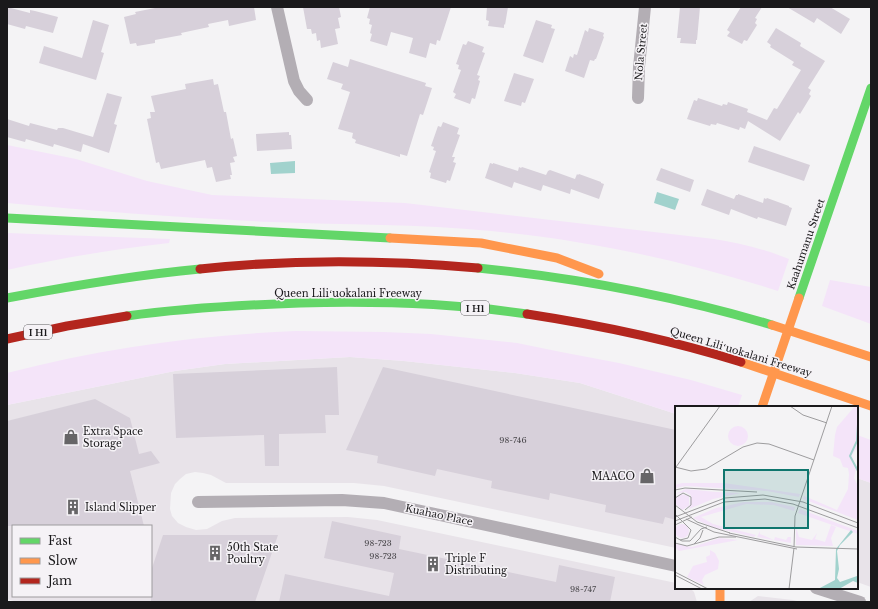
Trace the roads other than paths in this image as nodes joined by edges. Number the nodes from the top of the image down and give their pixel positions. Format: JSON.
{"nodes":[{"id":1,"x":277,"y":7,"type":"edge"},
{"id":2,"x":645,"y":7,"type":"edge"},
{"id":3,"x":871,"y":88,"type":"edge"},
{"id":4,"x":638,"y":98,"type":"dead end"},
{"id":5,"x":307,"y":100,"type":"dead end"},
{"id":6,"x":7,"y":218,"type":"edge"},
{"id":7,"x":653,"y":293,"type":"junction"},
{"id":8,"x":7,"y":298,"type":"edge"},
{"id":9,"x":68,"y":326,"type":"junction"},
{"id":10,"x":7,"y":339,"type":"edge"},
{"id":11,"x":14,"y":347,"type":"dead end"},
{"id":12,"x":871,"y":357,"type":"edge"},
{"id":13,"x":762,"y":406,"type":"edge"},
{"id":14,"x":871,"y":406,"type":"edge"},
{"id":15,"x":198,"y":502,"type":"dead end"},
{"id":16,"x":675,"y":566,"type":"edge"},
{"id":17,"x":720,"y":589,"type":"edge"},
{"id":18,"x":819,"y":589,"type":"edge"},
{"id":19,"x":720,"y":602,"type":"edge"},
{"id":20,"x":860,"y":602,"type":"edge"}],
"edges":[{"from":1,"to":5,"type":"street"},
{"from":2,"to":4,"type":"street","name":"Nola Street"},
{"from":3,"to":13,"type":"main road","name":"Kaahumanu Street","bridge":true},
{"from":6,"to":7,"type":"main road"},
{"from":7,"to":8,"type":"main road"},
{"from":7,"to":12,"type":"main road"},
{"from":9,"to":10,"type":"main road","name":"Queen Liliʻuokalani Freeway","number":"I H1"},
{"from":9,"to":11,"type":"main road"},
{"from":9,"to":14,"type":"main road","name":"Queen Liliʻuokalani Freeway","number":"I H1"},
{"from":15,"to":16,"type":"street","name":"Kuahao Place"},
{"from":17,"to":19,"type":"main road"},
{"from":18,"to":20,"type":"street"}]}
